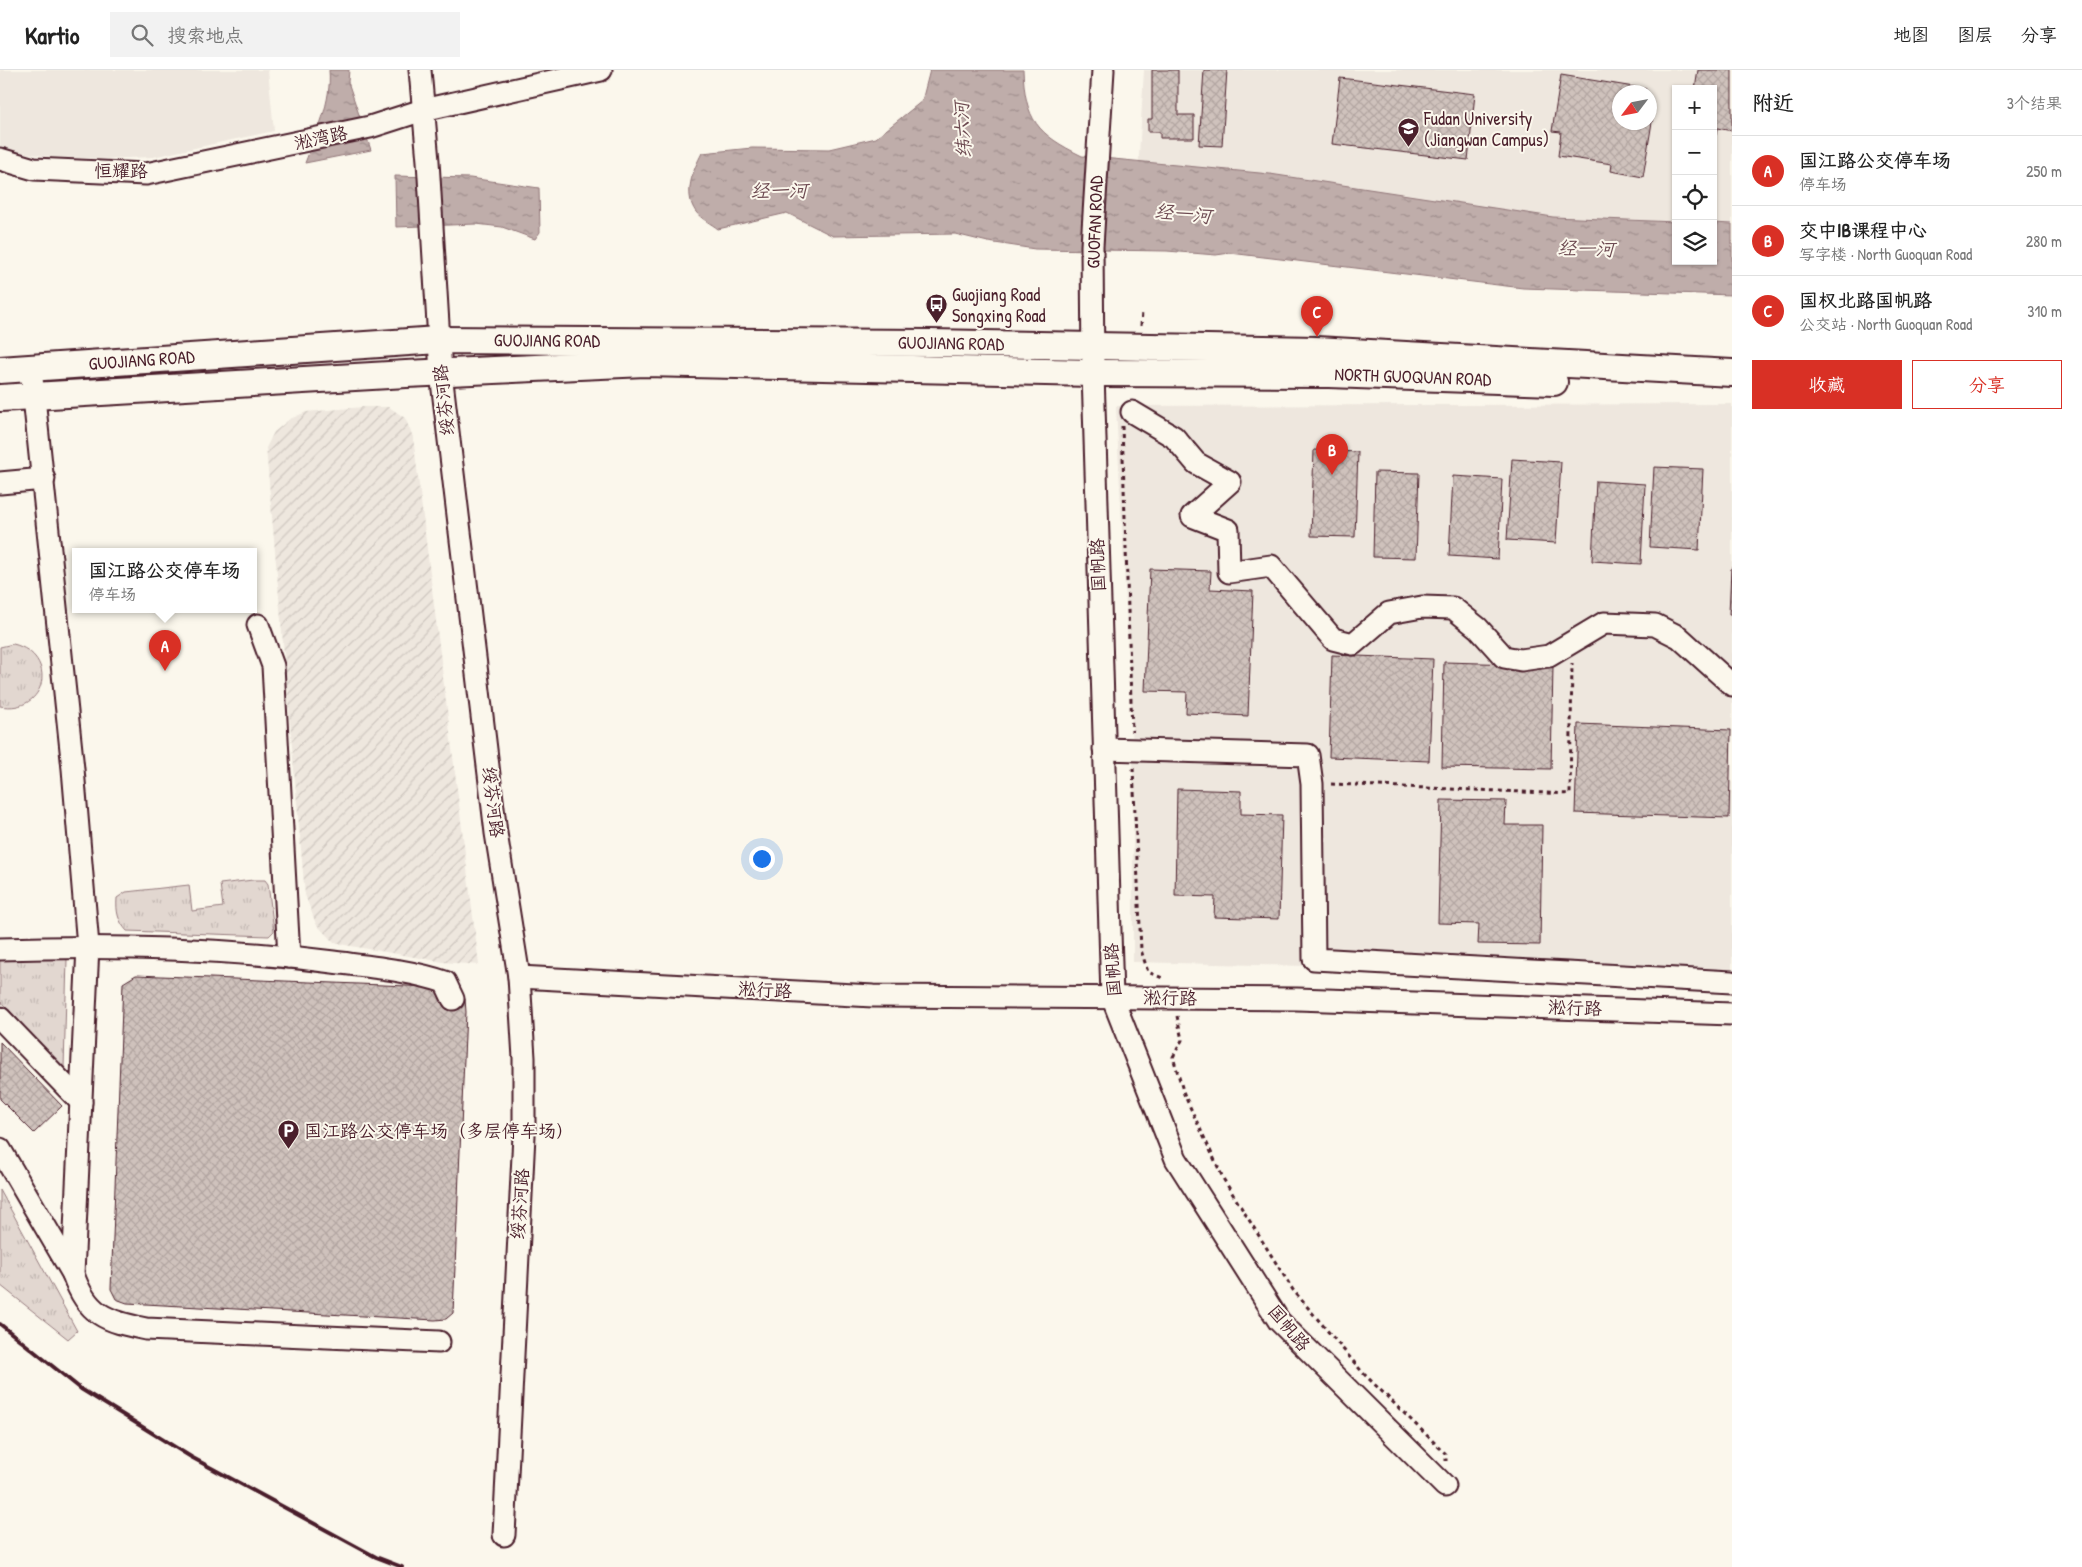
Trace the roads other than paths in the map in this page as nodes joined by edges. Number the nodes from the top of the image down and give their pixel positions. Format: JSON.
{"nodes":[{"id":1,"x":420,"y":70,"type":"edge"},
{"id":2,"x":601,"y":70,"type":"edge"},
{"id":3,"x":1103,"y":70,"type":"edge"},
{"id":4,"x":423,"y":110,"type":"junction"},
{"id":5,"x":272,"y":148,"type":"joint"},
{"id":6,"x":0,"y":159,"type":"edge"},
{"id":7,"x":438,"y":340,"type":"junction"},
{"id":8,"x":1094,"y":348,"type":"junction"},
{"id":9,"x":296,"y":351,"type":"junction"},
{"id":10,"x":31,"y":369,"type":"junction"},
{"id":11,"x":0,"y":370,"type":"edge"},
{"id":12,"x":441,"y":373,"type":"junction"},
{"id":13,"x":1093,"y":373,"type":"junction"},
{"id":14,"x":1732,"y":373,"type":"edge"},
{"id":15,"x":298,"y":382,"type":"junction"},
{"id":16,"x":1732,"y":389,"type":"edge"},
{"id":17,"x":35,"y":396,"type":"junction"},
{"id":18,"x":0,"y":398,"type":"edge"},
{"id":19,"x":1132,"y":412,"type":"road end"},
{"id":20,"x":44,"y":479,"type":"junction"},
{"id":21,"x":0,"y":483,"type":"edge"},
{"id":22,"x":258,"y":625,"type":"dead end"},
{"id":23,"x":1732,"y":685,"type":"edge"},
{"id":24,"x":1104,"y":750,"type":"junction"},
{"id":25,"x":88,"y":946,"type":"junction"},
{"id":26,"x":0,"y":949,"type":"edge"},
{"id":27,"x":289,"y":956,"type":"junction"},
{"id":28,"x":519,"y":977,"type":"junction"},
{"id":29,"x":1732,"y":982,"type":"edge"},
{"id":30,"x":1112,"y":997,"type":"junction"},
{"id":31,"x":453,"y":999,"type":"dead end"},
{"id":32,"x":1732,"y":1014,"type":"edge"},
{"id":33,"x":0,"y":1018,"type":"edge"},
{"id":34,"x":81,"y":1102,"type":"junction"},
{"id":35,"x":0,"y":1149,"type":"edge"},
{"id":36,"x":73,"y":1274,"type":"junction"},
{"id":37,"x":439,"y":1342,"type":"dead end"},
{"id":38,"x":1444,"y":1486,"type":"road end"},
{"id":39,"x":504,"y":1534,"type":"dead end"}],
"edges":[{"from":1,"to":4,"type":"street","name":"绥芬河路"},
{"from":2,"to":4,"type":"street"},
{"from":3,"to":8,"type":"street","name":"GUOFAN ROAD"},
{"from":4,"to":5,"type":"street","name":"淞湾路"},
{"from":4,"to":7,"type":"street","name":"绥芬河路"},
{"from":5,"to":6,"type":"street","name":"恒耀路"},
{"from":7,"to":8,"type":"main road","name":"GUOJIANG ROAD"},
{"from":7,"to":9,"type":"main road","name":"GUOJIANG ROAD"},
{"from":7,"to":12,"type":"street","name":"绥芬河路"},
{"from":8,"to":13,"type":"street","name":"GUOFAN ROAD"},
{"from":8,"to":14,"type":"main road","name":"NORTH GUOQUAN ROAD"},
{"from":9,"to":10,"type":"main road","name":"GUOJIANG ROAD"},
{"from":9,"to":15,"type":"street"},
{"from":10,"to":11,"type":"main road","name":"GUOJIANG ROAD"},
{"from":10,"to":17,"type":"street"},
{"from":12,"to":13,"type":"main road","name":"GUOJIANG ROAD"},
{"from":12,"to":15,"type":"main road","name":"GUOJIANG ROAD"},
{"from":12,"to":28,"type":"street","name":"绥芬河路"},
{"from":13,"to":16,"type":"main road","name":"NORTH GUOQUAN ROAD"},
{"from":13,"to":24,"type":"street","name":"国帆路"},
{"from":15,"to":17,"type":"main road","name":"GUOJIANG ROAD"},
{"from":17,"to":18,"type":"main road","name":"GUOJIANG ROAD"},
{"from":17,"to":20,"type":"street"},
{"from":19,"to":23,"type":"street"},
{"from":20,"to":21,"type":"street"},
{"from":20,"to":25,"type":"street"},
{"from":22,"to":27,"type":"street"},
{"from":24,"to":29,"type":"street"},
{"from":24,"to":30,"type":"street","name":"国帆路"},
{"from":25,"to":26,"type":"street"},
{"from":25,"to":27,"type":"street"},
{"from":25,"to":34,"type":"street"},
{"from":27,"to":31,"type":"street"},
{"from":28,"to":30,"type":"street","name":"淞行路"},
{"from":28,"to":39,"type":"street","name":"绥芬河路"},
{"from":30,"to":32,"type":"street","name":"淞行路"},
{"from":30,"to":38,"type":"street","name":"国帆路"},
{"from":33,"to":34,"type":"street"},
{"from":34,"to":36,"type":"street"},
{"from":35,"to":36,"type":"street"},
{"from":36,"to":37,"type":"street"}]}
